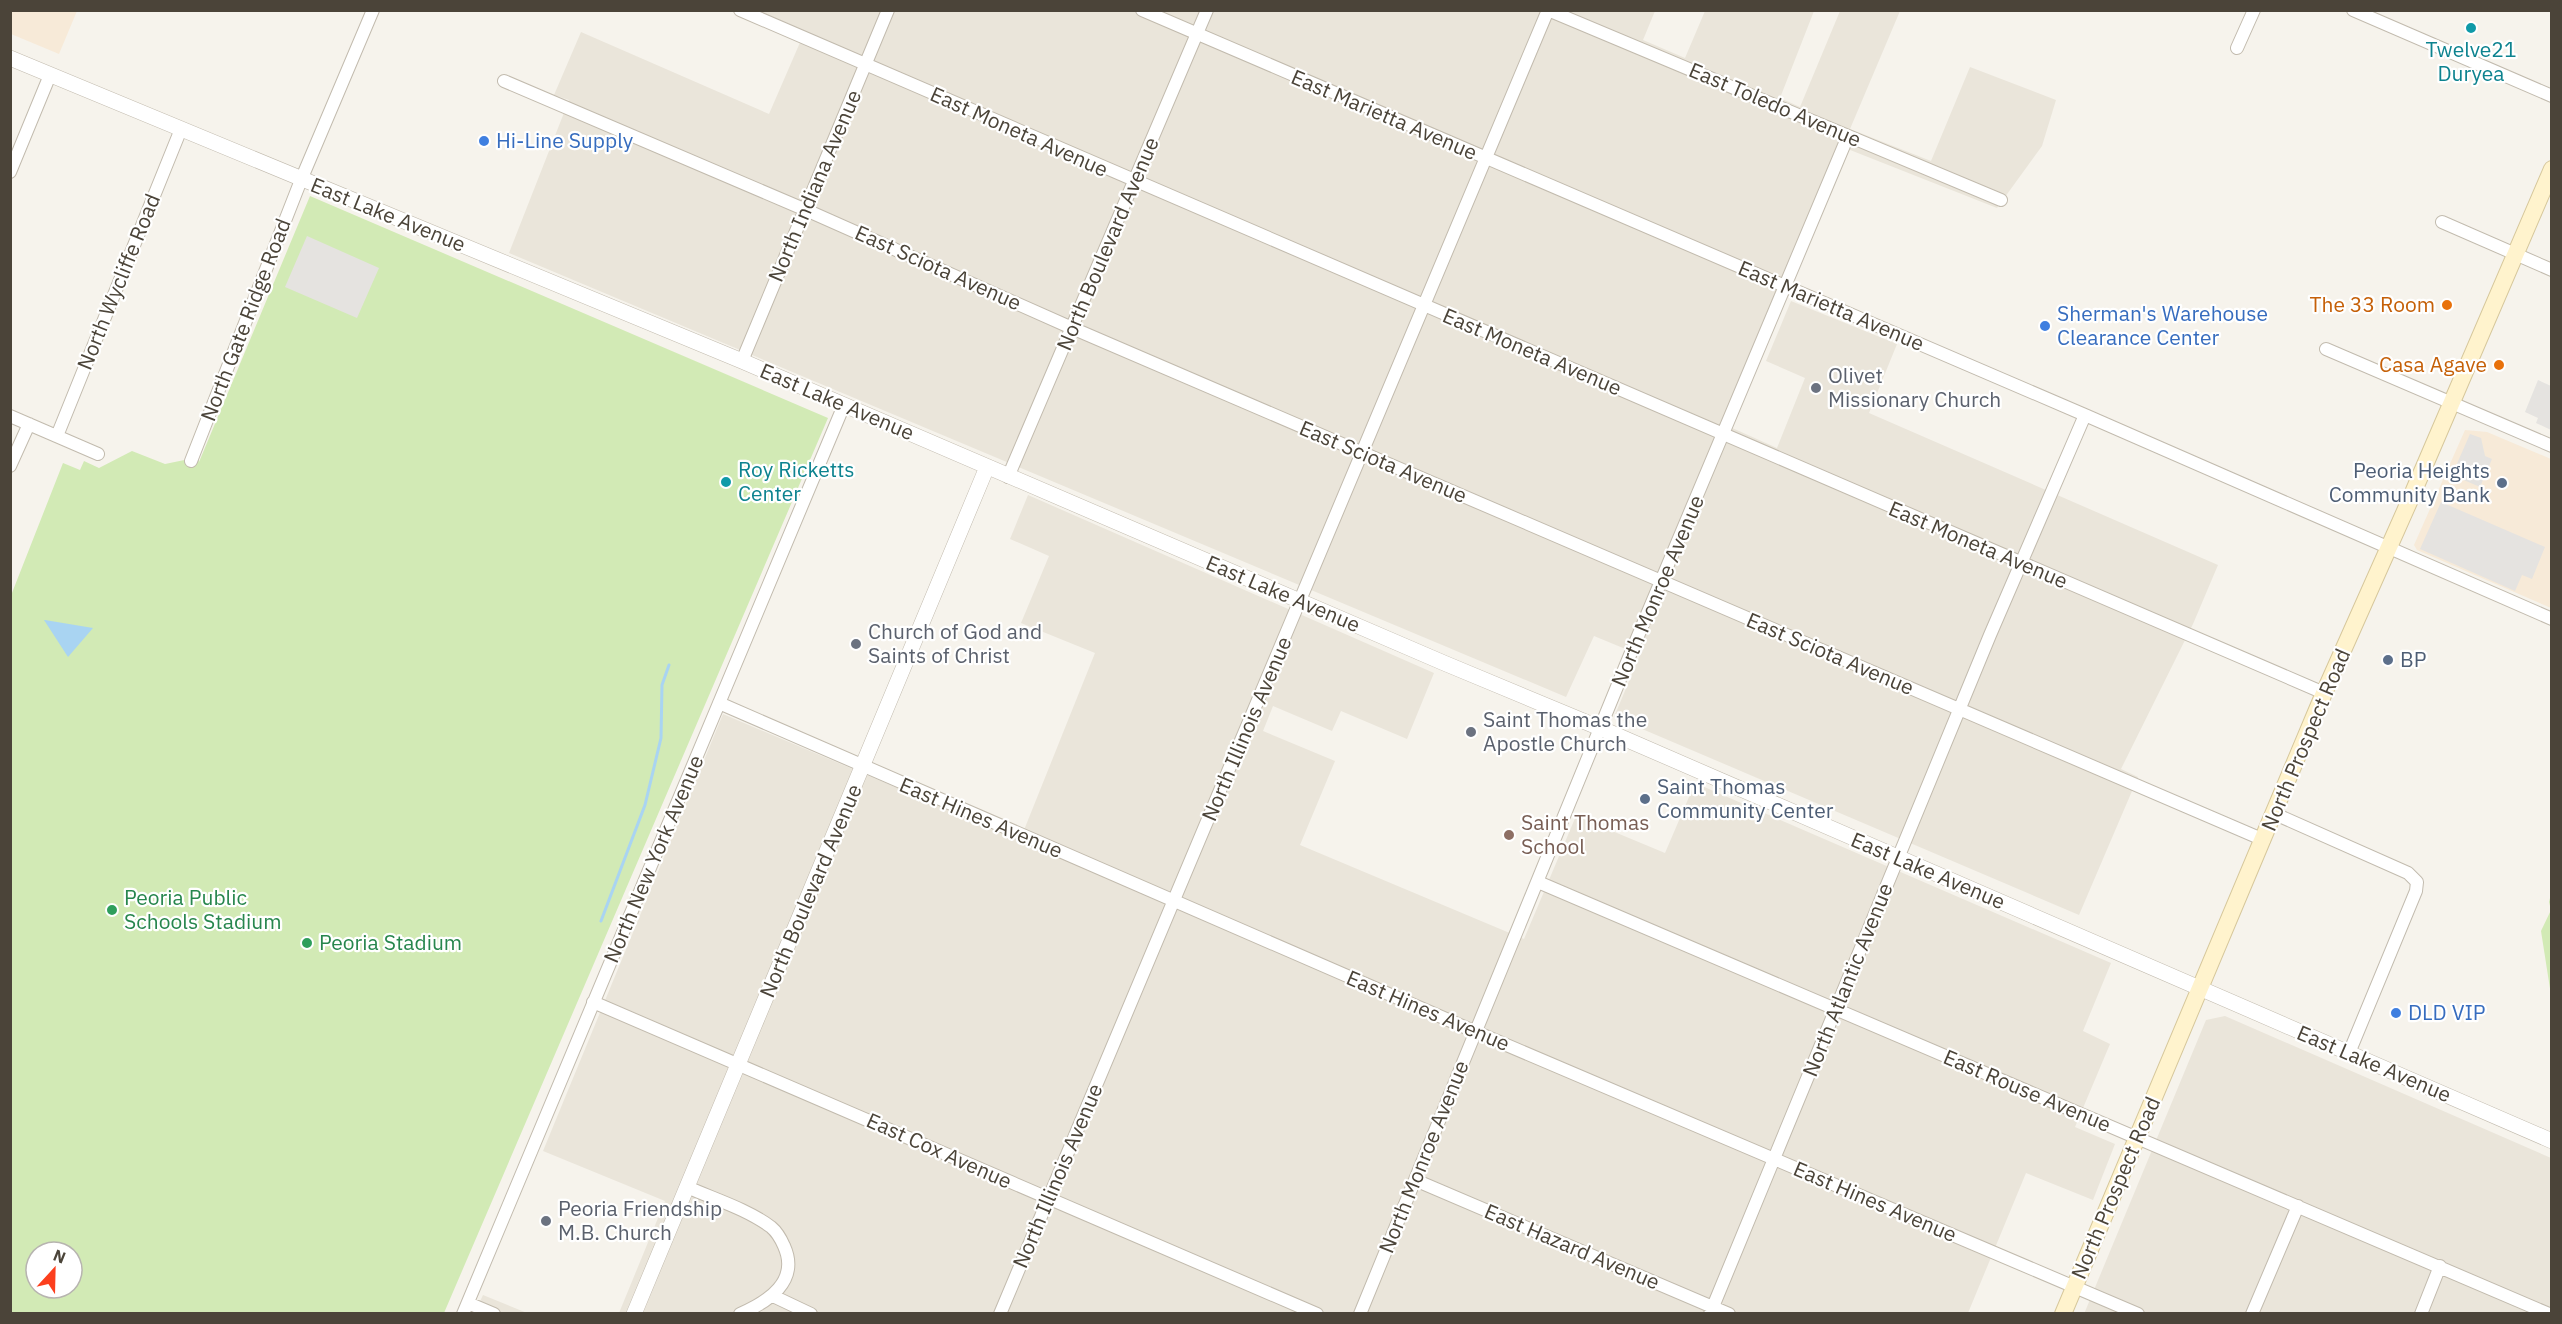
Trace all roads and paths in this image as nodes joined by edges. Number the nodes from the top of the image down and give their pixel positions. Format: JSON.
{"nodes":[{"id":1,"x":373,"y":10,"type":"edge"},
{"id":2,"x":740,"y":10,"type":"edge"},
{"id":3,"x":888,"y":10,"type":"edge"},
{"id":4,"x":1142,"y":10,"type":"edge"},
{"id":5,"x":1207,"y":10,"type":"edge"},
{"id":6,"x":1548,"y":10,"type":"edge"},
{"id":7,"x":2254,"y":10,"type":"edge"},
{"id":8,"x":2353,"y":10,"type":"edge"},
{"id":9,"x":1197,"y":34,"type":"junction"},
{"id":10,"x":2237,"y":48,"type":"dead end"},
{"id":11,"x":10,"y":58,"type":"edge"},
{"id":12,"x":865,"y":65,"type":"junction"},
{"id":13,"x":50,"y":75,"type":"junction"},
{"id":14,"x":504,"y":81,"type":"dead end"},
{"id":15,"x":2552,"y":96,"type":"edge"},
{"id":16,"x":181,"y":129,"type":"junction"},
{"id":17,"x":1848,"y":136,"type":"junction"},
{"id":18,"x":1485,"y":158,"type":"junction"},
{"id":19,"x":2552,"y":169,"type":"edge"},
{"id":20,"x":10,"y":172,"type":"edge"},
{"id":21,"x":302,"y":180,"type":"junction"},
{"id":22,"x":1133,"y":182,"type":"junction"},
{"id":23,"x":2001,"y":200,"type":"dead end"},
{"id":24,"x":806,"y":210,"type":"junction"},
{"id":25,"x":2442,"y":222,"type":"dead end"},
{"id":26,"x":2515,"y":254,"type":"junction"},
{"id":27,"x":2552,"y":270,"type":"edge"},
{"id":28,"x":1786,"y":286,"type":"junction"},
{"id":29,"x":1424,"y":305,"type":"junction"},
{"id":30,"x":1072,"y":328,"type":"junction"},
{"id":31,"x":2326,"y":349,"type":"dead end"},
{"id":32,"x":742,"y":361,"type":"junction"},
{"id":33,"x":2452,"y":402,"type":"junction"},
{"id":34,"x":844,"y":405,"type":"junction"},
{"id":35,"x":2085,"y":415,"type":"junction"},
{"id":36,"x":10,"y":416,"type":"edge"},
{"id":37,"x":28,"y":424,"type":"junction"},
{"id":38,"x":1724,"y":435,"type":"junction"},
{"id":39,"x":57,"y":436,"type":"junction"},
{"id":40,"x":2552,"y":446,"type":"edge"},
{"id":41,"x":1362,"y":453,"type":"junction"},
{"id":42,"x":98,"y":454,"type":"dead end"},
{"id":43,"x":191,"y":461,"type":"dead end"},
{"id":44,"x":10,"y":466,"type":"edge"},
{"id":45,"x":987,"y":467,"type":"junction"},
{"id":46,"x":1008,"y":477,"type":"junction"},
{"id":47,"x":2389,"y":548,"type":"junction"},
{"id":48,"x":2021,"y":564,"type":"junction"},
{"id":49,"x":1663,"y":581,"type":"junction"},
{"id":50,"x":1301,"y":601,"type":"junction"},
{"id":51,"x":2552,"y":619,"type":"edge"},
{"id":52,"x":2324,"y":693,"type":"junction"},
{"id":53,"x":719,"y":703,"type":"junction"},
{"id":54,"x":1960,"y":710,"type":"junction"},
{"id":55,"x":1600,"y":728,"type":"junction"},
{"id":56,"x":862,"y":767,"type":"junction"},
{"id":57,"x":2275,"y":814,"type":"junction"},
{"id":58,"x":2264,"y":840,"type":"junction"},
{"id":59,"x":1899,"y":858,"type":"junction"},
{"id":60,"x":1538,"y":882,"type":"junction"},
{"id":61,"x":1174,"y":901,"type":"junction"},
{"id":62,"x":2200,"y":989,"type":"junction"},
{"id":63,"x":594,"y":1002,"type":"junction"},
{"id":64,"x":1836,"y":1010,"type":"junction"},
{"id":65,"x":1476,"y":1032,"type":"junction"},
{"id":66,"x":2349,"y":1053,"type":"junction"},
{"id":67,"x":739,"y":1064,"type":"junction"},
{"id":68,"x":2138,"y":1138,"type":"junction"},
{"id":69,"x":2552,"y":1141,"type":"edge"},
{"id":70,"x":1775,"y":1159,"type":"junction"},
{"id":71,"x":1415,"y":1180,"type":"junction"},
{"id":72,"x":687,"y":1187,"type":"junction"},
{"id":73,"x":1048,"y":1199,"type":"junction"},
{"id":74,"x":2298,"y":1206,"type":"junction"},
{"id":75,"x":2440,"y":1266,"type":"junction"},
{"id":76,"x":2074,"y":1287,"type":"junction"},
{"id":77,"x":773,"y":1296,"type":"junction"},
{"id":78,"x":466,"y":1308,"type":"edge"},
{"id":79,"x":1711,"y":1310,"type":"edge"},
{"id":80,"x":494,"y":1314,"type":"edge"},
{"id":81,"x":634,"y":1314,"type":"edge"},
{"id":82,"x":740,"y":1314,"type":"edge"},
{"id":83,"x":811,"y":1314,"type":"edge"},
{"id":84,"x":1000,"y":1314,"type":"edge"},
{"id":85,"x":1317,"y":1314,"type":"edge"},
{"id":86,"x":1360,"y":1314,"type":"edge"},
{"id":87,"x":1730,"y":1314,"type":"edge"},
{"id":88,"x":2063,"y":1314,"type":"edge"},
{"id":89,"x":2138,"y":1314,"type":"edge"},
{"id":90,"x":2252,"y":1314,"type":"edge"},
{"id":91,"x":2421,"y":1314,"type":"edge"},
{"id":92,"x":2549,"y":1314,"type":"edge"}],
"edges":[{"from":1,"to":21,"type":"street","name":"North Gate Ridge Road"},
{"from":2,"to":12,"type":"street","name":"East Moneta Avenue"},
{"from":3,"to":12,"type":"street","name":"North Indiana Avenue"},
{"from":4,"to":9,"type":"street","name":"East Marietta Avenue"},
{"from":5,"to":9,"type":"street","name":"North Boulevard Avenue"},
{"from":6,"to":17,"type":"street","name":"East Toledo Avenue"},
{"from":6,"to":18,"type":"street","name":"North Illinois Avenue"},
{"from":7,"to":10,"type":"street"},
{"from":8,"to":15,"type":"street"},
{"from":9,"to":18,"type":"street","name":"East Marietta Avenue"},
{"from":9,"to":22,"type":"street","name":"North Boulevard Avenue"},
{"from":11,"to":13,"type":"street","name":"East Lake Avenue"},
{"from":12,"to":22,"type":"street","name":"East Moneta Avenue"},
{"from":12,"to":24,"type":"street","name":"North Indiana Avenue"},
{"from":13,"to":16,"type":"street","name":"East Lake Avenue"},
{"from":13,"to":20,"type":"street"},
{"from":14,"to":24,"type":"street","name":"East Sciota Avenue"},
{"from":16,"to":21,"type":"street","name":"East Lake Avenue"},
{"from":16,"to":39,"type":"street","name":"North Wycliffe Road"},
{"from":17,"to":23,"type":"street","name":"East Toledo Avenue"},
{"from":17,"to":28,"type":"street","name":"North Monroe Avenue"},
{"from":18,"to":28,"type":"street","name":"East Marietta Avenue"},
{"from":18,"to":29,"type":"street","name":"North Illinois Avenue"},
{"from":19,"to":26,"type":"main road","name":"North Prospect Road"},
{"from":21,"to":32,"type":"street","name":"East Lake Avenue"},
{"from":21,"to":43,"type":"street","name":"North Gate Ridge Road"},
{"from":22,"to":29,"type":"street","name":"East Moneta Avenue"},
{"from":22,"to":30,"type":"street","name":"North Boulevard Avenue"},
{"from":24,"to":30,"type":"street","name":"East Sciota Avenue"},
{"from":24,"to":32,"type":"street","name":"North Indiana Avenue"},
{"from":25,"to":26,"type":"street"},
{"from":26,"to":27,"type":"street"},
{"from":26,"to":33,"type":"main road","name":"North Prospect Road"},
{"from":28,"to":35,"type":"street","name":"East Marietta Avenue"},
{"from":28,"to":38,"type":"street","name":"North Monroe Avenue"},
{"from":29,"to":38,"type":"street","name":"East Moneta Avenue"},
{"from":29,"to":41,"type":"street","name":"North Illinois Avenue"},
{"from":30,"to":41,"type":"street","name":"East Sciota Avenue"},
{"from":30,"to":46,"type":"street","name":"North Boulevard Avenue"},
{"from":31,"to":33,"type":"street"},
{"from":32,"to":34,"type":"street","name":"East Lake Avenue"},
{"from":33,"to":40,"type":"street"},
{"from":33,"to":47,"type":"main road","name":"North Prospect Road"},
{"from":34,"to":45,"type":"street","name":"East Lake Avenue"},
{"from":34,"to":53,"type":"street","name":"North New York Avenue"},
{"from":35,"to":47,"type":"street","name":"East Marietta Avenue"},
{"from":35,"to":48,"type":"street","name":"North Atlantic Avenue"},
{"from":36,"to":37,"type":"street"},
{"from":37,"to":39,"type":"street"},
{"from":37,"to":44,"type":"street"},
{"from":38,"to":48,"type":"street","name":"East Moneta Avenue"},
{"from":38,"to":49,"type":"street","name":"North Monroe Avenue"},
{"from":39,"to":42,"type":"street"},
{"from":41,"to":49,"type":"street","name":"East Sciota Avenue"},
{"from":41,"to":50,"type":"street","name":"North Illinois Avenue"},
{"from":45,"to":46,"type":"street","name":"East Lake Avenue"},
{"from":45,"to":56,"type":"street","name":"North Boulevard Avenue"},
{"from":46,"to":50,"type":"street","name":"East Lake Avenue"},
{"from":47,"to":51,"type":"street","name":"East Marietta Avenue"},
{"from":47,"to":52,"type":"main road","name":"North Prospect Road"},
{"from":48,"to":52,"type":"street","name":"East Moneta Avenue"},
{"from":48,"to":54,"type":"street","name":"North Atlantic Avenue"},
{"from":49,"to":54,"type":"street","name":"East Sciota Avenue"},
{"from":49,"to":55,"type":"street","name":"North Monroe Avenue"},
{"from":50,"to":55,"type":"street","name":"East Lake Avenue"},
{"from":50,"to":61,"type":"street","name":"North Illinois Avenue"},
{"from":52,"to":57,"type":"main road","name":"North Prospect Road"},
{"from":53,"to":56,"type":"street","name":"East Hines Avenue"},
{"from":53,"to":63,"type":"street","name":"North New York Avenue"},
{"from":54,"to":58,"type":"street","name":"East Sciota Avenue"},
{"from":54,"to":59,"type":"street","name":"North Atlantic Avenue"},
{"from":55,"to":59,"type":"street","name":"East Lake Avenue"},
{"from":55,"to":60,"type":"street","name":"North Monroe Avenue"},
{"from":56,"to":61,"type":"street","name":"East Hines Avenue"},
{"from":56,"to":67,"type":"street","name":"North Boulevard Avenue"},
{"from":57,"to":58,"type":"main road","name":"North Prospect Road"},
{"from":57,"to":66,"type":"street"},
{"from":58,"to":62,"type":"main road","name":"North Prospect Road"},
{"from":59,"to":62,"type":"street","name":"East Lake Avenue"},
{"from":59,"to":64,"type":"street","name":"North Atlantic Avenue"},
{"from":60,"to":64,"type":"street","name":"East Rouse Avenue"},
{"from":60,"to":65,"type":"street","name":"North Monroe Avenue"},
{"from":61,"to":65,"type":"street","name":"East Hines Avenue"},
{"from":61,"to":73,"type":"street","name":"North Illinois Avenue"},
{"from":62,"to":66,"type":"street","name":"East Lake Avenue"},
{"from":62,"to":68,"type":"main road","name":"North Prospect Road"},
{"from":63,"to":67,"type":"street","name":"East Cox Avenue"},
{"from":63,"to":78,"type":"street","name":"North New York Avenue"},
{"from":64,"to":68,"type":"street","name":"East Rouse Avenue"},
{"from":64,"to":70,"type":"street","name":"North Atlantic Avenue"},
{"from":65,"to":70,"type":"street","name":"East Hines Avenue"},
{"from":65,"to":71,"type":"street","name":"North Monroe Avenue"},
{"from":66,"to":69,"type":"street","name":"East Lake Avenue"},
{"from":67,"to":72,"type":"street","name":"North Boulevard Avenue"},
{"from":67,"to":73,"type":"street","name":"East Cox Avenue"},
{"from":68,"to":74,"type":"street","name":"East Rouse Avenue"},
{"from":68,"to":76,"type":"main road","name":"North Prospect Road"},
{"from":70,"to":76,"type":"street","name":"East Hines Avenue"},
{"from":70,"to":79,"type":"street","name":"North Atlantic Avenue"},
{"from":71,"to":79,"type":"street","name":"East Hazard Avenue"},
{"from":71,"to":86,"type":"street","name":"North Monroe Avenue"},
{"from":72,"to":77,"type":"street"},
{"from":72,"to":81,"type":"street","name":"North Boulevard Avenue"},
{"from":73,"to":84,"type":"street","name":"North Illinois Avenue"},
{"from":73,"to":85,"type":"street","name":"East Cox Avenue"},
{"from":74,"to":75,"type":"street","name":"East Rouse Avenue"},
{"from":74,"to":90,"type":"street"},
{"from":75,"to":91,"type":"street"},
{"from":75,"to":92,"type":"street","name":"East Rouse Avenue"},
{"from":76,"to":88,"type":"main road","name":"North Prospect Road"},
{"from":76,"to":89,"type":"street","name":"East Hines Avenue"},
{"from":77,"to":82,"type":"street"},
{"from":77,"to":83,"type":"street"},
{"from":78,"to":80,"type":"street"},
{"from":79,"to":87,"type":"street","name":"East Hazard Avenue"}]}
